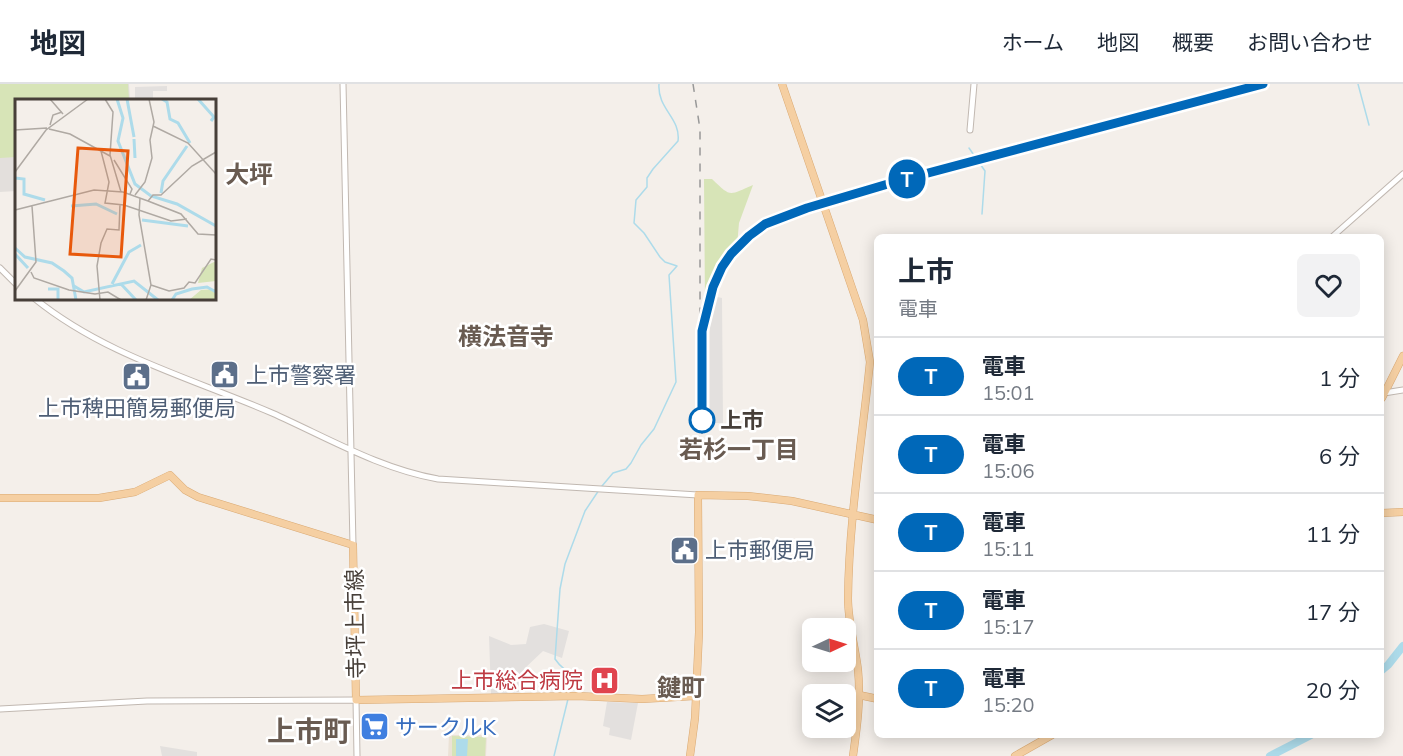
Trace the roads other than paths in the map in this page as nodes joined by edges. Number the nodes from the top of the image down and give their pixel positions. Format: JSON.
{"nodes":[{"id":1,"x":343,"y":84,"type":"edge"},
{"id":2,"x":782,"y":84,"type":"edge"},
{"id":3,"x":974,"y":84,"type":"edge"},
{"id":4,"x":970,"y":130,"type":"dead end"},
{"id":5,"x":1403,"y":174,"type":"edge"},
{"id":6,"x":1335,"y":234,"type":"edge"},
{"id":7,"x":0,"y":268,"type":"edge"},
{"id":8,"x":15,"y":283,"type":"edge"},
{"id":9,"x":36,"y":300,"type":"edge"},
{"id":10,"x":1403,"y":356,"type":"edge"},
{"id":11,"x":1403,"y":390,"type":"edge"},
{"id":12,"x":1384,"y":391,"type":"edge"},
{"id":13,"x":1384,"y":395,"type":"edge"},
{"id":14,"x":352,"y":450,"type":"junction"},
{"id":15,"x":698,"y":495,"type":"junction"},
{"id":16,"x":0,"y":498,"type":"edge"},
{"id":17,"x":1384,"y":513,"type":"edge"},
{"id":18,"x":1403,"y":513,"type":"edge"},
{"id":19,"x":852,"y":516,"type":"junction"},
{"id":20,"x":874,"y":519,"type":"edge"},
{"id":21,"x":353,"y":545,"type":"junction"},
{"id":22,"x":859,"y":695,"type":"junction"},
{"id":23,"x":695,"y":696,"type":"junction"},
{"id":24,"x":874,"y":698,"type":"edge"},
{"id":25,"x":356,"y":700,"type":"junction"},
{"id":26,"x":0,"y":709,"type":"edge"},
{"id":27,"x":1047,"y":738,"type":"edge"},
{"id":28,"x":357,"y":756,"type":"edge"},
{"id":29,"x":690,"y":756,"type":"edge"},
{"id":30,"x":853,"y":756,"type":"edge"},
{"id":31,"x":1015,"y":756,"type":"edge"}],
"edges":[{"from":1,"to":14,"type":"street"},
{"from":2,"to":19,"type":"main road"},
{"from":3,"to":4,"type":"street"},
{"from":5,"to":6,"type":"street"},
{"from":7,"to":8,"type":"street"},
{"from":9,"to":14,"type":"street"},
{"from":10,"to":12,"type":"main road"},
{"from":11,"to":13,"type":"street"},
{"from":14,"to":15,"type":"street"},
{"from":14,"to":21,"type":"street"},
{"from":15,"to":19,"type":"main road"},
{"from":15,"to":23,"type":"main road"},
{"from":16,"to":21,"type":"main road","name":"寺坪上市線"},
{"from":17,"to":18,"type":"main road"},
{"from":19,"to":20,"type":"main road"},
{"from":19,"to":22,"type":"main road"},
{"from":21,"to":25,"type":"main road","name":"寺坪上市線"},
{"from":22,"to":24,"type":"main road"},
{"from":22,"to":30,"type":"main road"},
{"from":23,"to":25,"type":"main road","name":"寺坪上市線"},
{"from":23,"to":29,"type":"main road"},
{"from":25,"to":26,"type":"street"},
{"from":25,"to":28,"type":"street"},
{"from":27,"to":31,"type":"main road"}]}
